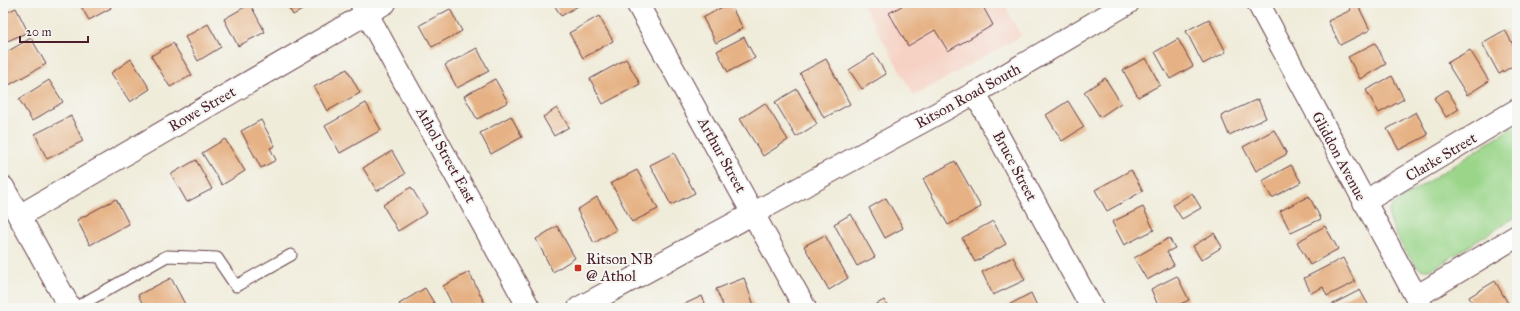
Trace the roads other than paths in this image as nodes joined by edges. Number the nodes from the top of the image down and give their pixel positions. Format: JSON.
{"nodes":[{"id":1,"x":637,"y":3,"type":"edge"},
{"id":2,"x":1128,"y":3,"type":"edge"},
{"id":3,"x":1258,"y":3,"type":"edge"},
{"id":4,"x":371,"y":6,"type":"edge"},
{"id":5,"x":975,"y":93,"type":"junction"},
{"id":6,"x":1517,"y":110,"type":"edge"},
{"id":7,"x":3,"y":187,"type":"edge"},
{"id":8,"x":1364,"y":202,"type":"junction"},
{"id":9,"x":754,"y":213,"type":"junction"},
{"id":10,"x":19,"y":216,"type":"junction"},
{"id":11,"x":1517,"y":236,"type":"edge"},
{"id":12,"x":291,"y":255,"type":"dead end"},
{"id":13,"x":1419,"y":302,"type":"edge"},
{"id":14,"x":70,"y":308,"type":"edge"},
{"id":15,"x":75,"y":308,"type":"edge"},
{"id":16,"x":529,"y":308,"type":"edge"},
{"id":17,"x":579,"y":308,"type":"edge"},
{"id":18,"x":805,"y":308,"type":"edge"},
{"id":19,"x":1092,"y":308,"type":"edge"}],
"edges":[{"from":1,"to":9,"type":"street","name":"Arthur Street"},
{"from":2,"to":5,"type":"street","name":"Ritson Road South"},
{"from":3,"to":8,"type":"street","name":"Gliddon Avenue"},
{"from":4,"to":10,"type":"street","name":"Rowe Street"},
{"from":4,"to":16,"type":"street","name":"Athol Street East"},
{"from":5,"to":9,"type":"street","name":"Ritson Road South"},
{"from":5,"to":19,"type":"street","name":"Bruce Street"},
{"from":6,"to":8,"type":"street","name":"Clarke Street"},
{"from":7,"to":10,"type":"street"},
{"from":8,"to":13,"type":"street","name":"Gliddon Avenue"},
{"from":9,"to":17,"type":"street","name":"Ritson Road South"},
{"from":9,"to":18,"type":"street","name":"Arthur Street"},
{"from":10,"to":14,"type":"street"},
{"from":11,"to":13,"type":"street"},
{"from":12,"to":15,"type":"lane"}]}
